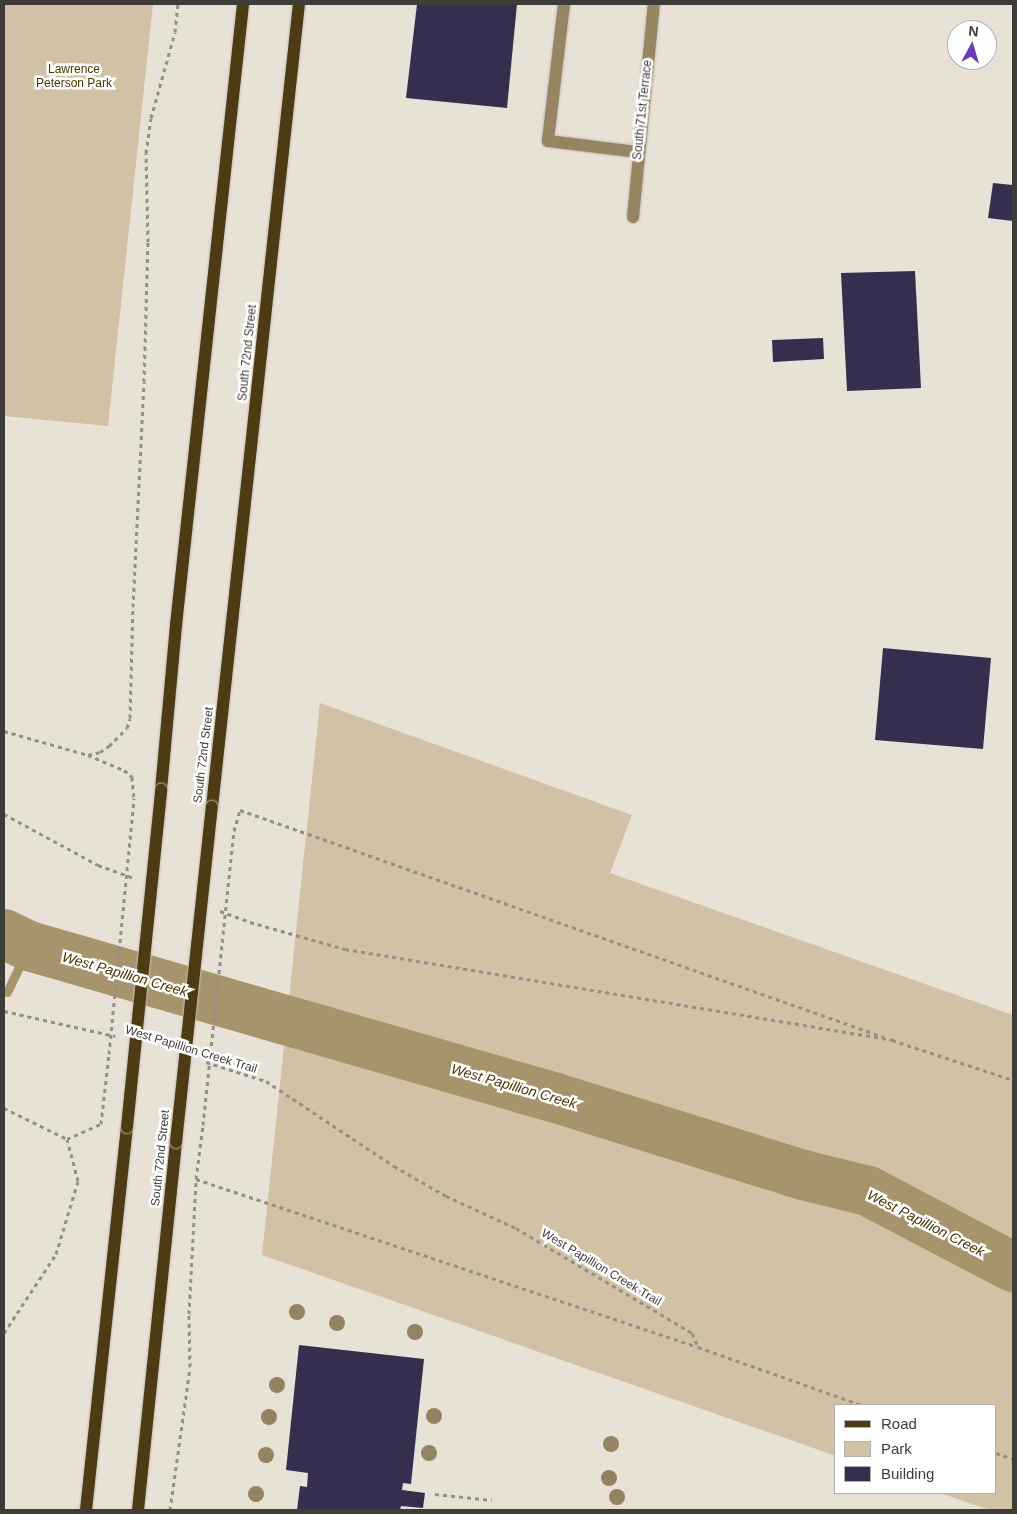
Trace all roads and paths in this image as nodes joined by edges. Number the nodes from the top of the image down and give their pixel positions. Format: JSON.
{"nodes":[{"id":1,"x":178,"y":4,"type":"edge"},
{"id":2,"x":244,"y":4,"type":"edge"},
{"id":3,"x":299,"y":4,"type":"edge"},
{"id":4,"x":564,"y":4,"type":"edge"},
{"id":5,"x":654,"y":4,"type":"edge"},
{"id":6,"x":638,"y":152,"type":"junction"},
{"id":7,"x":633,"y":217,"type":"dead end"},
{"id":8,"x":4,"y":731,"type":"edge"},
{"id":9,"x":88,"y":755,"type":"junction"},
{"id":10,"x":4,"y":814,"type":"edge"},
{"id":11,"x":134,"y":878,"type":"dead end"},
{"id":12,"x":214,"y":908,"type":"dead end"},
{"id":13,"x":4,"y":1011,"type":"edge"},
{"id":14,"x":118,"y":1037,"type":"dead end"},
{"id":15,"x":894,"y":1040,"type":"junction"},
{"id":16,"x":202,"y":1060,"type":"dead end"},
{"id":17,"x":1013,"y":1080,"type":"edge"},
{"id":18,"x":4,"y":1108,"type":"edge"},
{"id":19,"x":67,"y":1139,"type":"junction"},
{"id":20,"x":196,"y":1180,"type":"junction"},
{"id":21,"x":4,"y":1333,"type":"edge"},
{"id":22,"x":698,"y":1347,"type":"junction"},
{"id":23,"x":859,"y":1404,"type":"edge"},
{"id":24,"x":997,"y":1453,"type":"edge"},
{"id":25,"x":1013,"y":1459,"type":"edge"},
{"id":26,"x":435,"y":1494,"type":"dead end"},
{"id":27,"x":492,"y":1500,"type":"dead end"},
{"id":28,"x":86,"y":1510,"type":"edge"},
{"id":29,"x":138,"y":1510,"type":"edge"},
{"id":30,"x":170,"y":1510,"type":"edge"}],
"edges":[{"from":1,"to":9,"type":"path"},
{"from":2,"to":28,"type":"main road","bridge":true},
{"from":3,"to":29,"type":"main road","name":"South 72nd Street","bridge":true},
{"from":4,"to":6,"type":"street"},
{"from":5,"to":6,"type":"street","name":"South 71st Terrace"},
{"from":6,"to":7,"type":"street","name":"South 71st Terrace"},
{"from":8,"to":9,"type":"path"},
{"from":9,"to":19,"type":"path","bridge":true},
{"from":10,"to":11,"type":"path"},
{"from":12,"to":15,"type":"path"},
{"from":13,"to":14,"type":"path","name":"West Papillion Creek Trail"},
{"from":15,"to":17,"type":"path"},
{"from":15,"to":20,"type":"path","bridge":true},
{"from":16,"to":22,"type":"path","name":"West Papillion Creek Trail"},
{"from":18,"to":19,"type":"path"},
{"from":19,"to":21,"type":"path"},
{"from":20,"to":22,"type":"path"},
{"from":20,"to":30,"type":"path"},
{"from":22,"to":23,"type":"path"},
{"from":24,"to":25,"type":"path"},
{"from":26,"to":27,"type":"path"}]}
